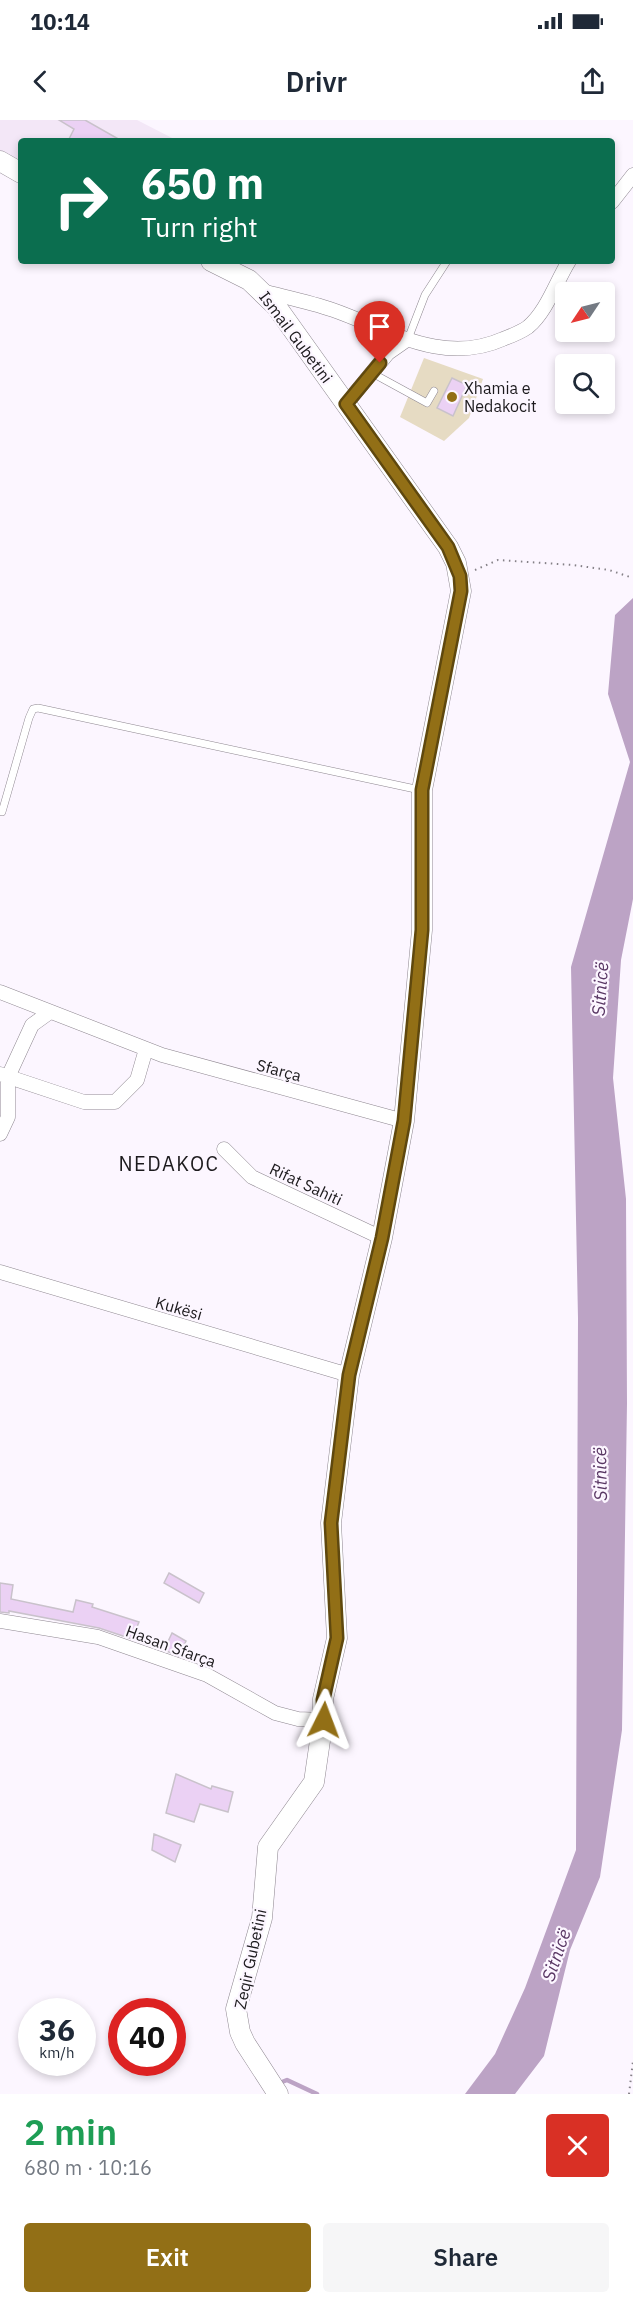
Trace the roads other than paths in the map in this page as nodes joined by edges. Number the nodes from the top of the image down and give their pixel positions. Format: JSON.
{"nodes":[{"id":1,"x":0,"y":161,"type":"edge"},
{"id":2,"x":18,"y":171,"type":"edge"},
{"id":3,"x":633,"y":175,"type":"edge"},
{"id":4,"x":615,"y":198,"type":"edge"},
{"id":5,"x":218,"y":264,"type":"edge"},
{"id":6,"x":445,"y":264,"type":"edge"},
{"id":7,"x":567,"y":264,"type":"edge"},
{"id":8,"x":261,"y":291,"type":"junction"},
{"id":9,"x":408,"y":339,"type":"junction"},
{"id":10,"x":372,"y":373,"type":"junction"},
{"id":11,"x":434,"y":391,"type":"dead end"},
{"id":12,"x":346,"y":404,"type":"junction"},
{"id":13,"x":422,"y":790,"type":"junction"},
{"id":14,"x":2,"y":812,"type":"dead end"},
{"id":15,"x":0,"y":992,"type":"edge"},
{"id":16,"x":50,"y":1012,"type":"junction"},
{"id":17,"x":146,"y":1049,"type":"junction"},
{"id":18,"x":4,"y":1076,"type":"edge"},
{"id":19,"x":404,"y":1121,"type":"junction"},
{"id":20,"x":0,"y":1134,"type":"edge"},
{"id":21,"x":224,"y":1149,"type":"dead end"},
{"id":22,"x":382,"y":1238,"type":"junction"},
{"id":23,"x":0,"y":1272,"type":"edge"},
{"id":24,"x":349,"y":1375,"type":"junction"},
{"id":25,"x":0,"y":1621,"type":"edge"},
{"id":26,"x":324,"y":1720,"type":"junction"},
{"id":27,"x":277,"y":2091,"type":"edge"}],
"edges":[{"from":1,"to":2,"type":"street"},
{"from":3,"to":4,"type":"street"},
{"from":5,"to":8,"type":"street","name":"Ismail Gubetini"},
{"from":6,"to":9,"type":"lane"},
{"from":7,"to":9,"type":"street"},
{"from":8,"to":9,"type":"street"},
{"from":8,"to":12,"type":"street","name":"Ismail Gubetini"},
{"from":9,"to":10,"type":"street"},
{"from":10,"to":11,"type":"lane"},
{"from":10,"to":12,"type":"street"},
{"from":12,"to":13,"type":"street","name":"Ismail Gubetini"},
{"from":13,"to":14,"type":"lane"},
{"from":13,"to":19,"type":"street","name":"Ismail Gubetini"},
{"from":15,"to":16,"type":"street","name":"Sfarça"},
{"from":16,"to":17,"type":"street","name":"Sfarça"},
{"from":16,"to":18,"type":"street"},
{"from":17,"to":18,"type":"street"},
{"from":17,"to":19,"type":"street","name":"Sfarça"},
{"from":18,"to":20,"type":"street"},
{"from":19,"to":22,"type":"street","name":"Ismail Gubetini"},
{"from":21,"to":22,"type":"street","name":"Rifat Sahiti"},
{"from":22,"to":24,"type":"street","name":"Ismail Gubetini"},
{"from":23,"to":24,"type":"street","name":"Kukësi"},
{"from":24,"to":26,"type":"street","name":"Ismail Gubetini"},
{"from":25,"to":26,"type":"street","name":"Hasan Sfarça"},
{"from":26,"to":27,"type":"street","name":"Zeqir Gubetini"}]}
